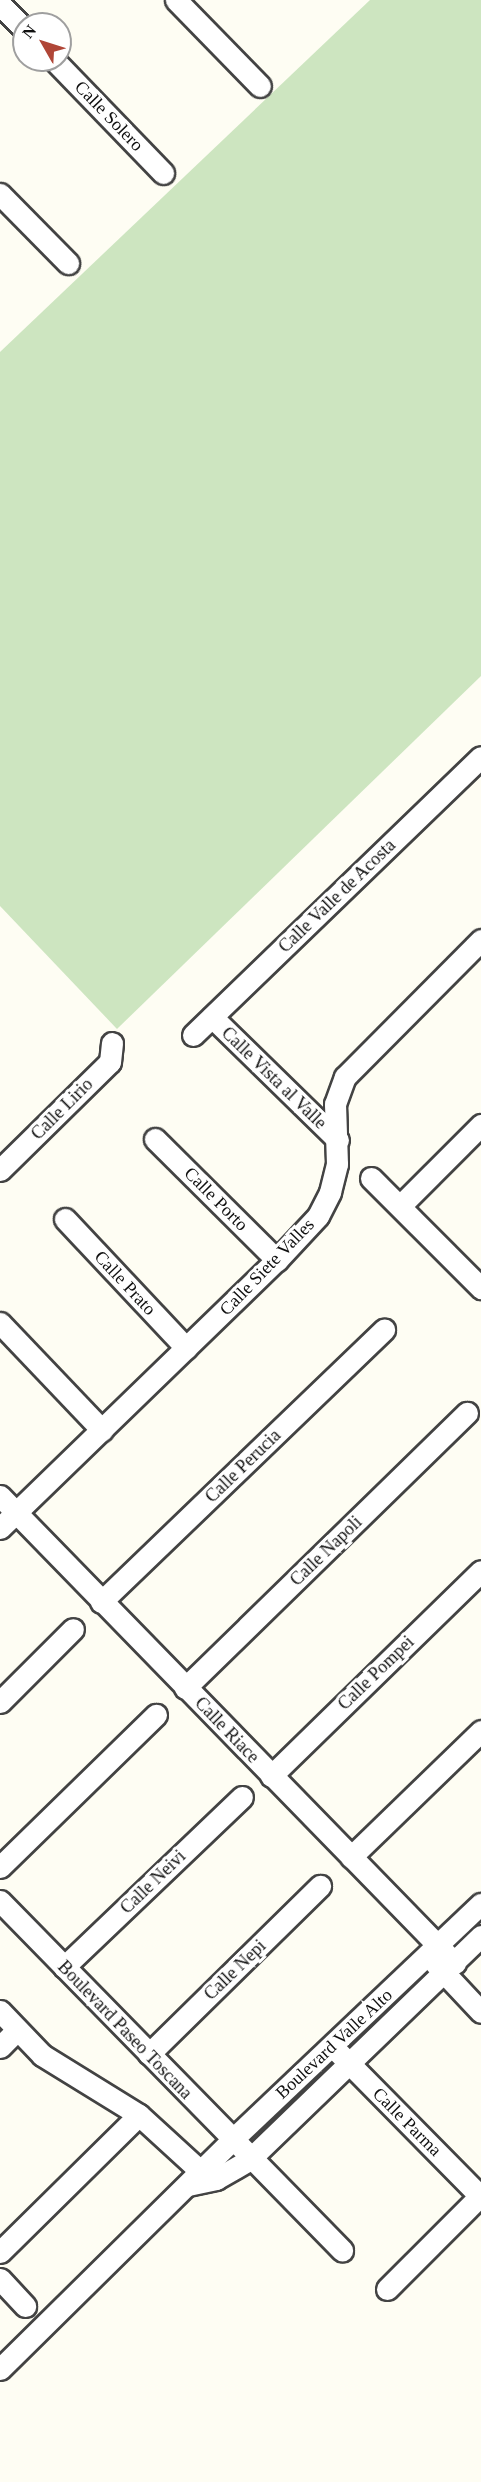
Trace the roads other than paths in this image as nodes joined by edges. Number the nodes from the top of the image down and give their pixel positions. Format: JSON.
{"nodes":[{"id":1,"x":176,"y":0,"type":"edge"},
{"id":2,"x":0,"y":4,"type":"edge"},
{"id":3,"x":12,"y":16,"type":"edge"},
{"id":4,"x":66,"y":72,"type":"edge"},
{"id":5,"x":260,"y":86,"type":"dead end"},
{"id":6,"x":164,"y":173,"type":"dead end"},
{"id":7,"x":0,"y":194,"type":"edge"},
{"id":8,"x":68,"y":263,"type":"dead end"},
{"id":9,"x":478,"y":765,"type":"edge"},
{"id":10,"x":481,"y":940,"type":"edge"},
{"id":11,"x":212,"y":1017,"type":"junction"},
{"id":12,"x":193,"y":1035,"type":"dead end"},
{"id":13,"x":112,"y":1043,"type":"dead end"},
{"id":14,"x":481,"y":1125,"type":"edge"},
{"id":15,"x":155,"y":1138,"type":"dead end"},
{"id":16,"x":338,"y":1140,"type":"junction"},
{"id":17,"x":0,"y":1170,"type":"edge"},
{"id":18,"x":371,"y":1178,"type":"dead end"},
{"id":19,"x":400,"y":1206,"type":"junction"},
{"id":20,"x":65,"y":1219,"type":"dead end"},
{"id":21,"x":278,"y":1260,"type":"junction"},
{"id":22,"x":481,"y":1288,"type":"edge"},
{"id":23,"x":0,"y":1323,"type":"edge"},
{"id":24,"x":384,"y":1330,"type":"dead end"},
{"id":25,"x":186,"y":1348,"type":"junction"},
{"id":26,"x":467,"y":1413,"type":"dead end"},
{"id":27,"x":102,"y":1430,"type":"junction"},
{"id":28,"x":0,"y":1496,"type":"edge"},
{"id":29,"x":16,"y":1513,"type":"junction"},
{"id":30,"x":0,"y":1528,"type":"edge"},
{"id":31,"x":481,"y":1571,"type":"edge"},
{"id":32,"x":101,"y":1602,"type":"junction"},
{"id":33,"x":73,"y":1629,"type":"dead end"},
{"id":34,"x":185,"y":1688,"type":"junction"},
{"id":35,"x":0,"y":1702,"type":"edge"},
{"id":36,"x":156,"y":1714,"type":"dead end"},
{"id":37,"x":481,"y":1731,"type":"edge"},
{"id":38,"x":271,"y":1776,"type":"junction"},
{"id":39,"x":242,"y":1797,"type":"dead end"},
{"id":40,"x":351,"y":1857,"type":"junction"},
{"id":41,"x":0,"y":1867,"type":"edge"},
{"id":42,"x":321,"y":1886,"type":"dead end"},
{"id":43,"x":0,"y":1901,"type":"edge"},
{"id":44,"x":481,"y":1904,"type":"edge"},
{"id":45,"x":481,"y":1936,"type":"edge"},
{"id":46,"x":433,"y":1951,"type":"junction"},
{"id":47,"x":64,"y":1967,"type":"junction"},
{"id":48,"x":449,"y":1968,"type":"junction"},
{"id":49,"x":0,"y":2012,"type":"edge"},
{"id":50,"x":481,"y":2012,"type":"edge"},
{"id":51,"x":17,"y":2030,"type":"junction"},
{"id":52,"x":333,"y":2046,"type":"junction"},
{"id":53,"x":0,"y":2048,"type":"edge"},
{"id":54,"x":149,"y":2054,"type":"junction"},
{"id":55,"x":349,"y":2063,"type":"junction"},
{"id":56,"x":139,"y":2115,"type":"junction"},
{"id":57,"x":232,"y":2140,"type":"junction"},
{"id":58,"x":250,"y":2159,"type":"junction"},
{"id":59,"x":200,"y":2179,"type":"junction"},
{"id":60,"x":480,"y":2196,"type":"edge"},
{"id":61,"x":342,"y":2250,"type":"dead end"},
{"id":62,"x":0,"y":2252,"type":"edge"},
{"id":63,"x":0,"y":2279,"type":"edge"},
{"id":64,"x":387,"y":2289,"type":"dead end"},
{"id":65,"x":24,"y":2306,"type":"dead end"},
{"id":66,"x":0,"y":2369,"type":"edge"}],
"edges":[{"from":1,"to":5,"type":"street"},
{"from":2,"to":3,"type":"street"},
{"from":4,"to":6,"type":"street","name":"Calle Solero"},
{"from":7,"to":8,"type":"street"},
{"from":9,"to":11,"type":"street","name":"Calle Valle de Acosta"},
{"from":10,"to":16,"type":"street","name":"Calle Siete Valles"},
{"from":11,"to":12,"type":"street","name":"Calle Valle de Acosta"},
{"from":11,"to":16,"type":"street","name":"Calle Vista al Valle"},
{"from":13,"to":17,"type":"street","name":"Calle Lirio"},
{"from":14,"to":19,"type":"street"},
{"from":15,"to":21,"type":"street","name":"Calle Porto"},
{"from":16,"to":21,"type":"street","name":"Calle Siete Valles"},
{"from":18,"to":19,"type":"street"},
{"from":19,"to":22,"type":"street"},
{"from":20,"to":25,"type":"street","name":"Calle Prato"},
{"from":21,"to":25,"type":"street","name":"Calle Siete Valles"},
{"from":23,"to":27,"type":"street"},
{"from":24,"to":32,"type":"street","name":"Calle Perucia"},
{"from":25,"to":27,"type":"street","name":"Calle Siete Valles"},
{"from":26,"to":34,"type":"street","name":"Calle Napoli"},
{"from":27,"to":29,"type":"street","name":"Calle Siete Valles"},
{"from":28,"to":29,"type":"street","name":"Calle Riace"},
{"from":29,"to":30,"type":"street","name":"Calle Siete Valles"},
{"from":29,"to":32,"type":"street","name":"Calle Riace"},
{"from":31,"to":38,"type":"street","name":"Calle Pompei"},
{"from":32,"to":34,"type":"street","name":"Calle Riace"},
{"from":33,"to":35,"type":"street"},
{"from":34,"to":38,"type":"street","name":"Calle Riace"},
{"from":36,"to":41,"type":"street"},
{"from":37,"to":40,"type":"street"},
{"from":38,"to":40,"type":"street","name":"Calle Riace"},
{"from":39,"to":47,"type":"street","name":"Calle Neivi"},
{"from":40,"to":46,"type":"street","name":"Calle Riace"},
{"from":42,"to":54,"type":"street","name":"Calle Nepi"},
{"from":43,"to":47,"type":"street","name":"Boulevard Paseo Toscana"},
{"from":44,"to":46,"type":"street","name":"Boulevard Valle Alto"},
{"from":45,"to":48,"type":"street","name":"Boulevard Valle Alto"},
{"from":46,"to":48,"type":"street","name":"Calle Riace"},
{"from":46,"to":52,"type":"street","name":"Boulevard Valle Alto"},
{"from":47,"to":54,"type":"street","name":"Boulevard Paseo Toscana"},
{"from":48,"to":50,"type":"street","name":"Calle Riace"},
{"from":48,"to":55,"type":"street","name":"Boulevard Valle Alto"},
{"from":49,"to":51,"type":"street"},
{"from":51,"to":53,"type":"street"},
{"from":51,"to":56,"type":"street"},
{"from":52,"to":55,"type":"street","name":"Calle Parma"},
{"from":52,"to":57,"type":"street","name":"Boulevard Valle Alto"},
{"from":54,"to":57,"type":"street","name":"Boulevard Paseo Toscana"},
{"from":55,"to":58,"type":"street","name":"Boulevard Valle Alto"},
{"from":55,"to":60,"type":"street","name":"Calle Parma"},
{"from":56,"to":59,"type":"street"},
{"from":56,"to":62,"type":"street"},
{"from":57,"to":58,"type":"street","name":"Boulevard Paseo Toscana"},
{"from":57,"to":59,"type":"street","name":"Boulevard Valle Alto"},
{"from":58,"to":59,"type":"street","name":"Boulevard Valle Alto"},
{"from":58,"to":61,"type":"street","name":"Boulevard Paseo Toscana"},
{"from":59,"to":66,"type":"street","name":"Boulevard Valle Alto"},
{"from":60,"to":64,"type":"street"},
{"from":63,"to":65,"type":"street"}]}
